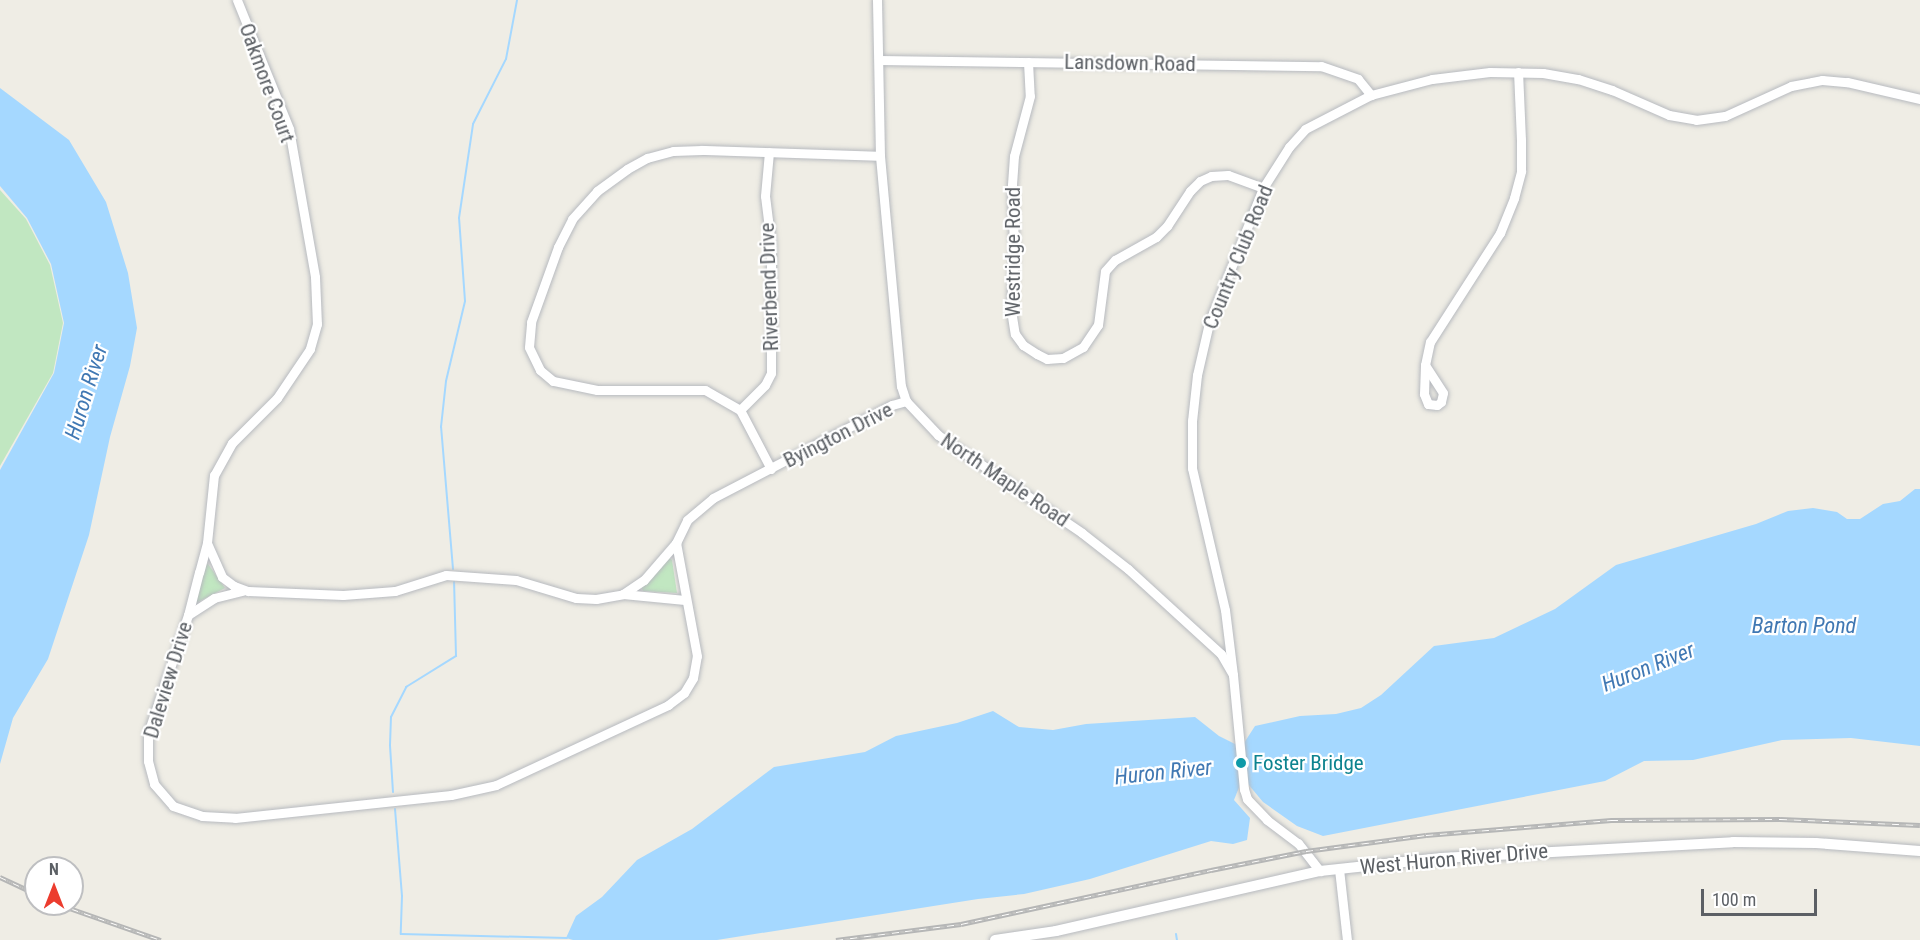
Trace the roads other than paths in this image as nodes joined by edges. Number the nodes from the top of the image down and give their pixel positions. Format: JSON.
{"nodes":[{"id":1,"x":237,"y":0,"type":"edge"},
{"id":2,"x":877,"y":0,"type":"edge"},
{"id":3,"x":879,"y":60,"type":"junction"},
{"id":4,"x":1028,"y":62,"type":"junction"},
{"id":5,"x":1518,"y":72,"type":"junction"},
{"id":6,"x":1371,"y":95,"type":"junction"},
{"id":7,"x":1920,"y":99,"type":"edge"},
{"id":8,"x":769,"y":152,"type":"junction"},
{"id":9,"x":880,"y":156,"type":"junction"},
{"id":10,"x":1263,"y":188,"type":"junction"},
{"id":11,"x":301,"y":202,"type":"joint"},
{"id":12,"x":1425,"y":365,"type":"dead end"},
{"id":13,"x":906,"y":401,"type":"junction"},
{"id":14,"x":740,"y":410,"type":"junction"},
{"id":15,"x":771,"y":469,"type":"junction"},
{"id":16,"x":207,"y":543,"type":"junction"},
{"id":17,"x":676,"y":543,"type":"junction"},
{"id":18,"x":248,"y":591,"type":"junction"},
{"id":19,"x":622,"y":594,"type":"junction"},
{"id":20,"x":685,"y":600,"type":"junction"},
{"id":21,"x":188,"y":615,"type":"junction"},
{"id":22,"x":1233,"y":675,"type":"junction"},
{"id":23,"x":1920,"y":851,"type":"edge"},
{"id":24,"x":1339,"y":869,"type":"junction"},
{"id":25,"x":1320,"y":871,"type":"junction"},
{"id":26,"x":1056,"y":931,"type":"junction"},
{"id":27,"x":995,"y":940,"type":"edge"},
{"id":28,"x":1043,"y":940,"type":"edge"},
{"id":29,"x":1347,"y":940,"type":"edge"}],
"edges":[{"from":1,"to":11,"type":"street","name":"Oakmore Court"},
{"from":2,"to":3,"type":"street"},
{"from":3,"to":4,"type":"street","name":"Lansdown Road"},
{"from":3,"to":9,"type":"street"},
{"from":4,"to":6,"type":"street","name":"Lansdown Road"},
{"from":4,"to":10,"type":"street","name":"Westridge Road"},
{"from":5,"to":6,"type":"street","name":"Country Club Road"},
{"from":5,"to":7,"type":"street","name":"Country Club Road"},
{"from":5,"to":12,"type":"street"},
{"from":6,"to":10,"type":"street","name":"Country Club Road"},
{"from":8,"to":9,"type":"street"},
{"from":8,"to":14,"type":"street","name":"Riverbend Drive"},
{"from":8,"to":14,"type":"street"},
{"from":9,"to":13,"type":"street"},
{"from":10,"to":22,"type":"street","name":"Country Club Road"},
{"from":11,"to":16,"type":"street","name":"Daleview Drive"},
{"from":13,"to":15,"type":"street","name":"Byington Drive"},
{"from":13,"to":22,"type":"street","name":"North Maple Road"},
{"from":14,"to":15,"type":"street"},
{"from":15,"to":17,"type":"street","name":"Byington Drive"},
{"from":16,"to":18,"type":"street"},
{"from":16,"to":21,"type":"street","name":"Daleview Drive"},
{"from":17,"to":19,"type":"street","name":"Byington Drive"},
{"from":17,"to":20,"type":"street","name":"Daleview Drive"},
{"from":18,"to":19,"type":"street"},
{"from":18,"to":21,"type":"street"},
{"from":19,"to":20,"type":"street"},
{"from":20,"to":21,"type":"street","name":"Daleview Drive"},
{"from":22,"to":25,"type":"street","name":"North Maple Road"},
{"from":23,"to":24,"type":"street","name":"West Huron River Drive"},
{"from":24,"to":25,"type":"street","name":"West Huron River Drive"},
{"from":24,"to":29,"type":"street"},
{"from":25,"to":26,"type":"street","name":"West Huron River Drive"},
{"from":26,"to":27,"type":"street","name":"West Huron River Drive"},
{"from":26,"to":28,"type":"street"}]}
